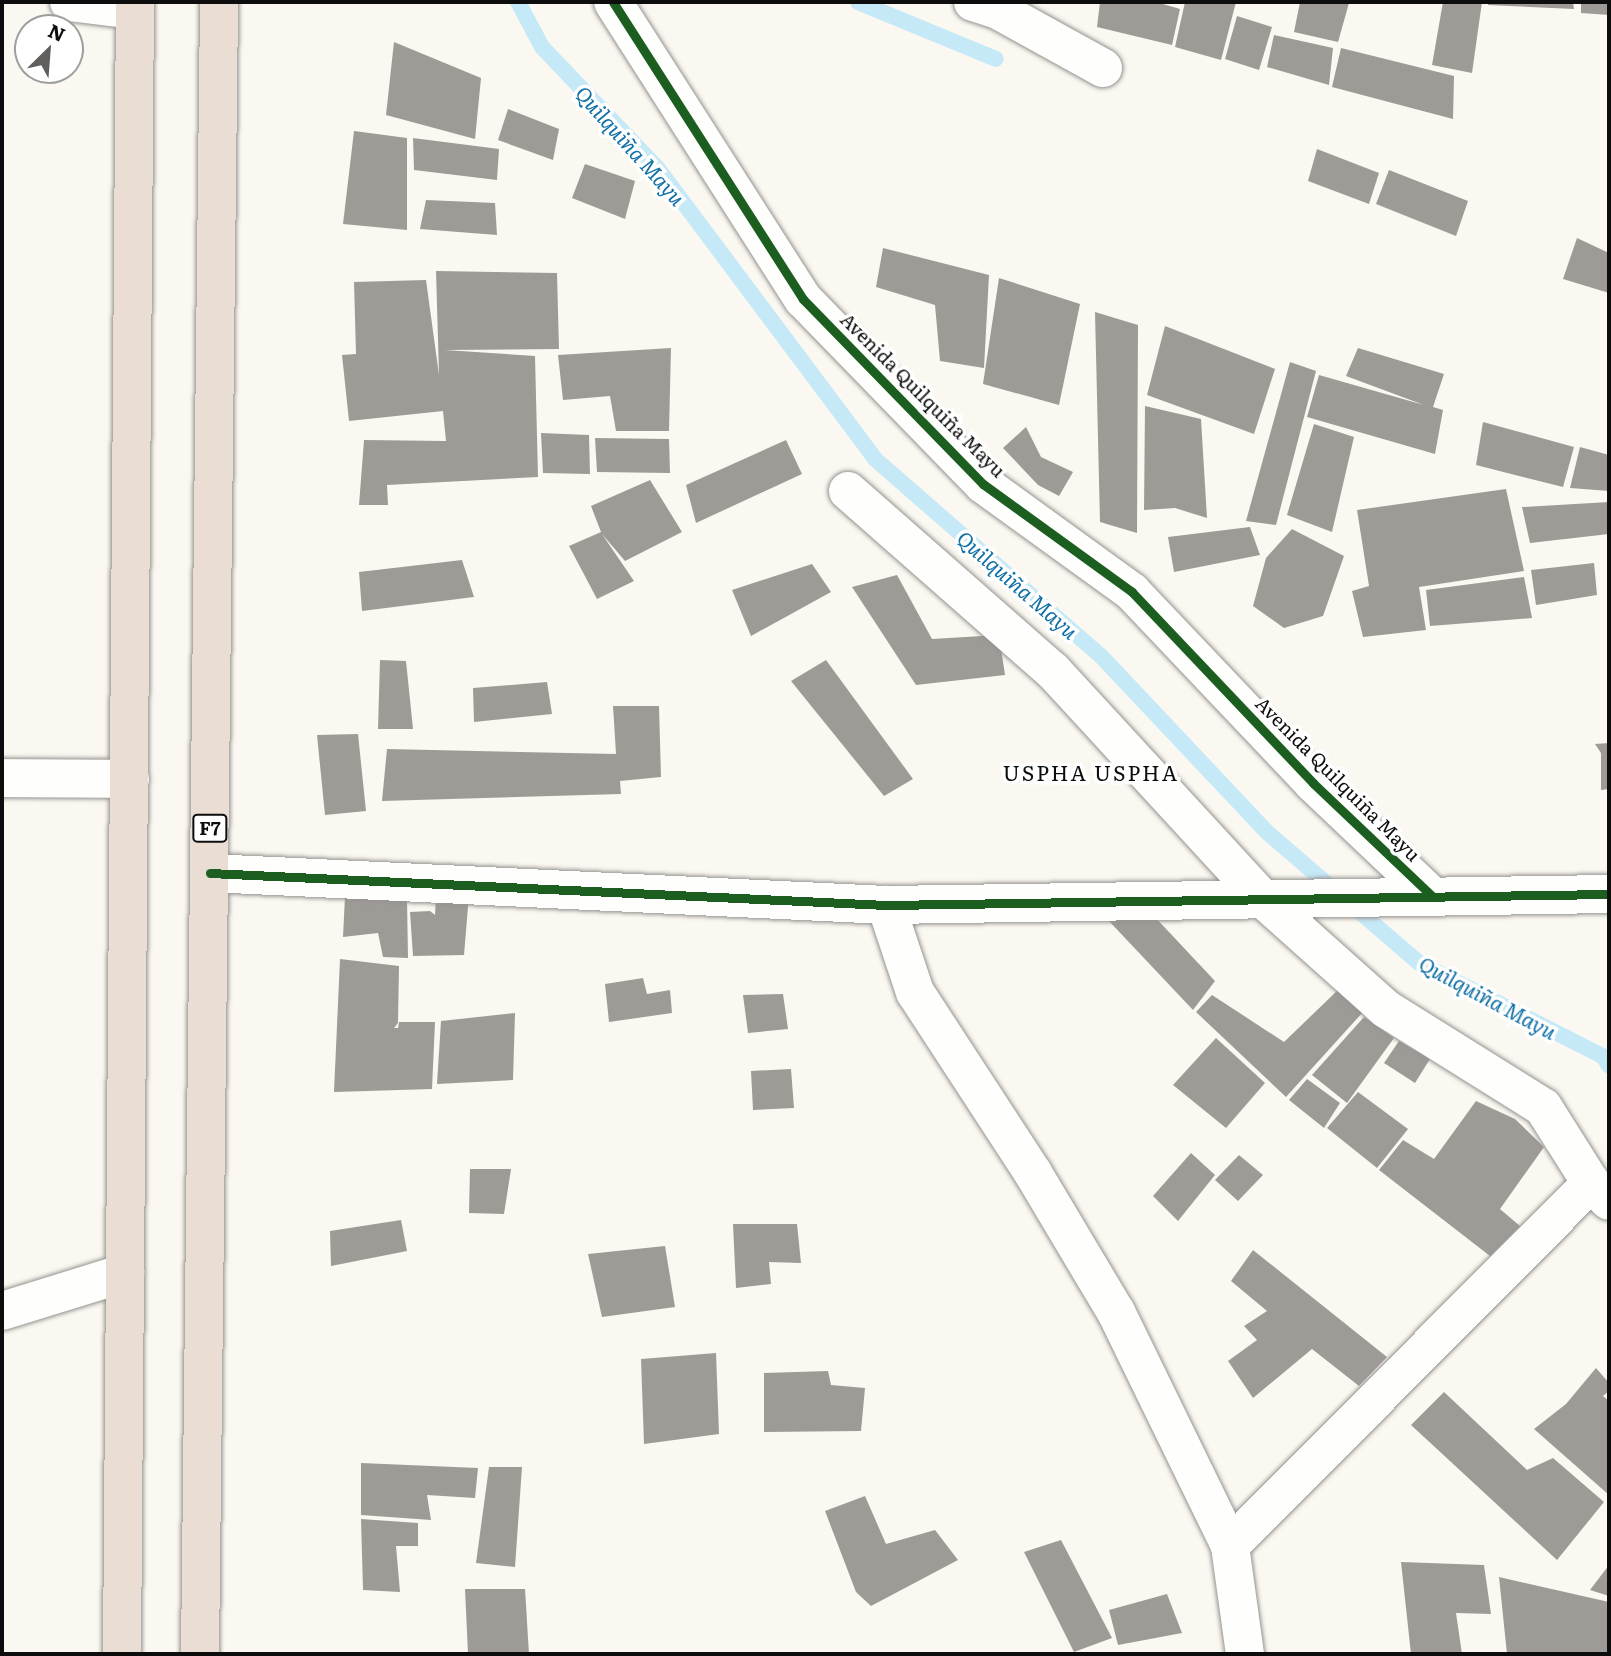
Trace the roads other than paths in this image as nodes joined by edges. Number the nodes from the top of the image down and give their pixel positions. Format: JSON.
{"nodes":[{"id":1,"x":69,"y":2,"type":"edge"},
{"id":2,"x":219,"y":2,"type":"edge"},
{"id":3,"x":612,"y":2,"type":"edge"},
{"id":4,"x":973,"y":2,"type":"edge"},
{"id":5,"x":134,"y":6,"type":"edge"},
{"id":6,"x":1103,"y":68,"type":"dead end"},
{"id":7,"x":848,"y":491,"type":"dead end"},
{"id":8,"x":2,"y":778,"type":"edge"},
{"id":9,"x":130,"y":779,"type":"junction"},
{"id":10,"x":209,"y":873,"type":"junction"},
{"id":11,"x":1609,"y":894,"type":"edge"},
{"id":12,"x":1432,"y":896,"type":"junction"},
{"id":13,"x":1263,"y":899,"type":"junction"},
{"id":14,"x":886,"y":905,"type":"junction"},
{"id":15,"x":1600,"y":1192,"type":"edge"},
{"id":16,"x":125,"y":1273,"type":"junction"},
{"id":17,"x":2,"y":1311,"type":"edge"},
{"id":18,"x":1230,"y":1546,"type":"junction"},
{"id":19,"x":122,"y":1654,"type":"edge"},
{"id":20,"x":200,"y":1654,"type":"edge"},
{"id":21,"x":1245,"y":1654,"type":"edge"}],
"edges":[{"from":1,"to":5,"type":"street"},
{"from":2,"to":10,"type":"highway","number":"F7"},
{"from":3,"to":12,"type":"street","name":"Avenida Quilquiña Mayu"},
{"from":4,"to":6,"type":"street"},
{"from":5,"to":9,"type":"highway"},
{"from":7,"to":13,"type":"street"},
{"from":8,"to":9,"type":"street"},
{"from":9,"to":16,"type":"highway"},
{"from":10,"to":14,"type":"street"},
{"from":10,"to":20,"type":"highway","number":"F7"},
{"from":11,"to":12,"type":"street"},
{"from":12,"to":13,"type":"street"},
{"from":13,"to":14,"type":"street"},
{"from":13,"to":15,"type":"street"},
{"from":14,"to":18,"type":"street"},
{"from":15,"to":18,"type":"street"},
{"from":16,"to":17,"type":"street"},
{"from":16,"to":19,"type":"highway"},
{"from":18,"to":21,"type":"street"}]}
